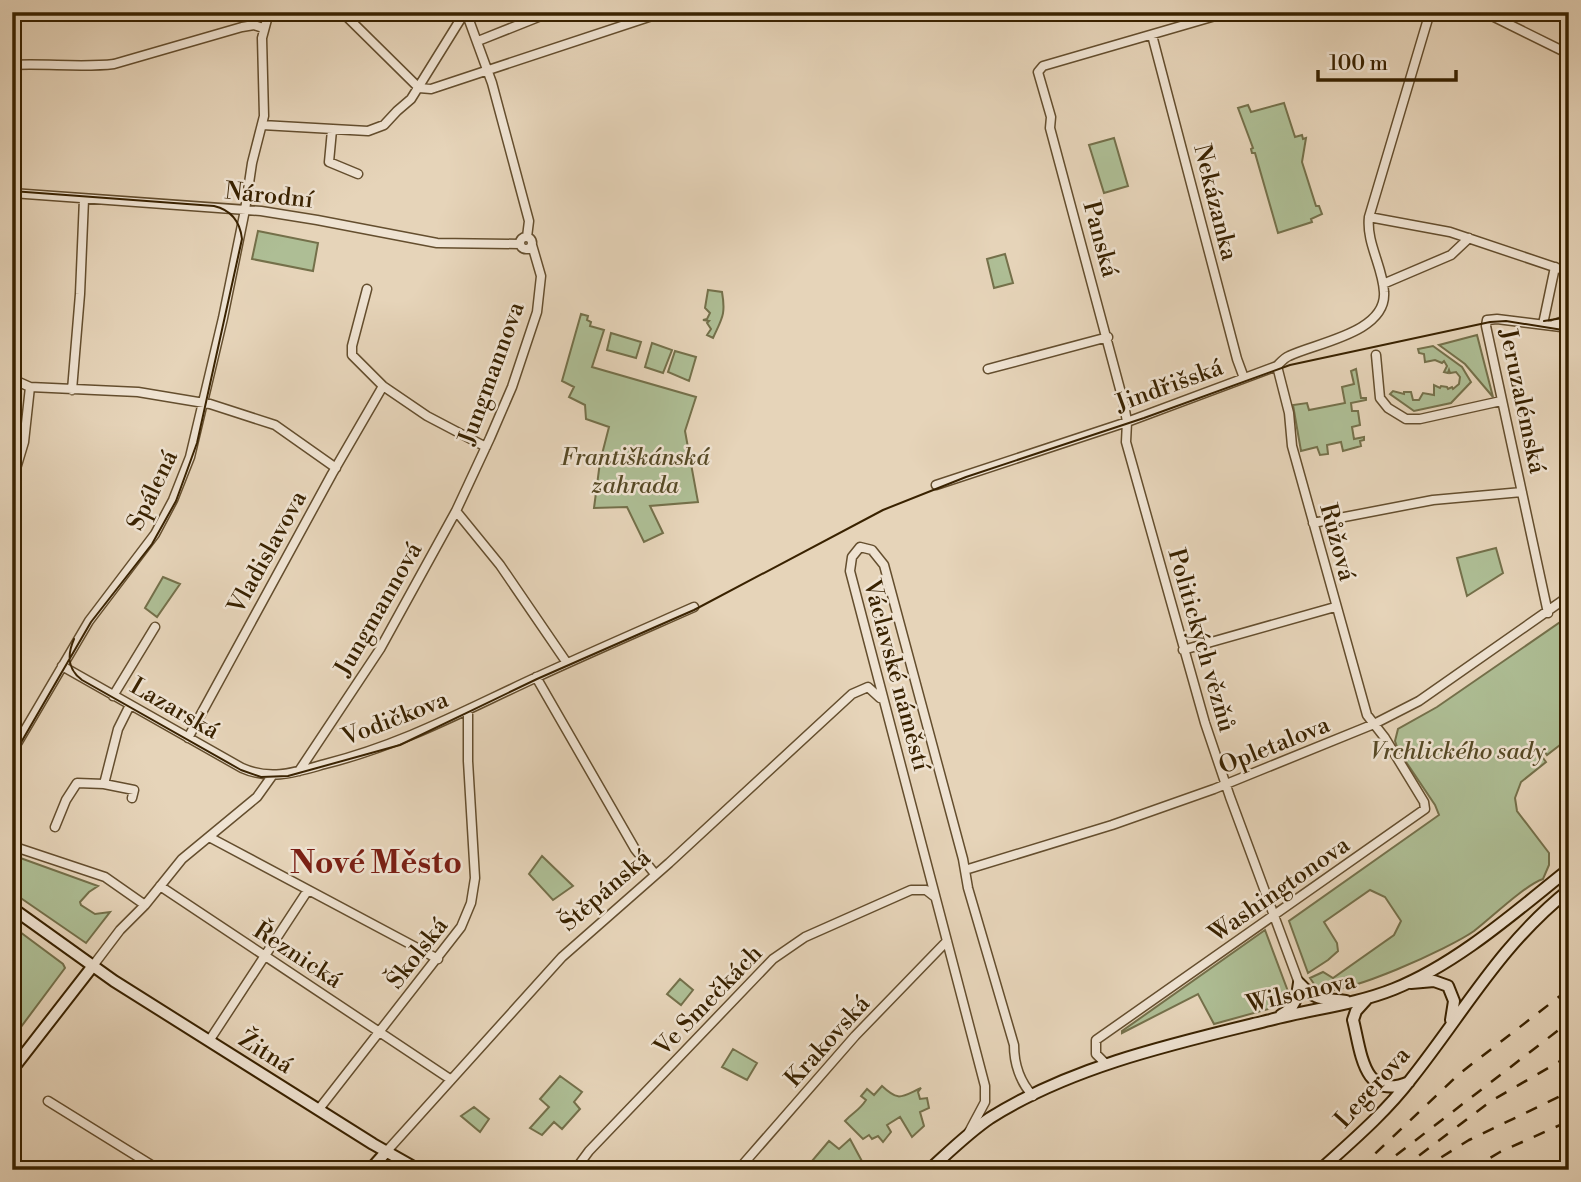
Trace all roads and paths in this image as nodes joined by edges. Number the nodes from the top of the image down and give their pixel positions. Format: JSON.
{"nodes":[{"id":1,"x":269,"y":12,"type":"edge"},
{"id":2,"x":342,"y":12,"type":"edge"},
{"id":3,"x":465,"y":12,"type":"edge"},
{"id":4,"x":551,"y":12,"type":"edge"},
{"id":5,"x":664,"y":12,"type":"edge"},
{"id":6,"x":1229,"y":12,"type":"edge"},
{"id":7,"x":1430,"y":12,"type":"edge"},
{"id":8,"x":1484,"y":12,"type":"edge"},
{"id":9,"x":263,"y":28,"type":"junction"},
{"id":10,"x":1152,"y":35,"type":"junction"},
{"id":11,"x":478,"y":41,"type":"junction"},
{"id":12,"x":1569,"y":54,"type":"edge"},
{"id":13,"x":12,"y":65,"type":"edge"},
{"id":14,"x":488,"y":71,"type":"junction"},
{"id":15,"x":419,"y":88,"type":"junction"},
{"id":16,"x":262,"y":125,"type":"junction"},
{"id":17,"x":332,"y":130,"type":"junction"},
{"id":18,"x":358,"y":174,"type":"dead end"},
{"id":19,"x":12,"y":193,"type":"edge"},
{"id":20,"x":84,"y":199,"type":"junction"},
{"id":21,"x":245,"y":210,"type":"junction"},
{"id":22,"x":1369,"y":217,"type":"junction"},
{"id":23,"x":527,"y":237,"type":"junction"},
{"id":24,"x":1469,"y":238,"type":"junction"},
{"id":25,"x":520,"y":244,"type":"junction"},
{"id":26,"x":532,"y":245,"type":"junction"},
{"id":27,"x":1555,"y":267,"type":"junction"},
{"id":28,"x":1569,"y":272,"type":"edge"},
{"id":29,"x":1383,"y":284,"type":"junction"},
{"id":30,"x":368,"y":289,"type":"dead end"},
{"id":31,"x":1569,"y":319,"type":"edge"},
{"id":32,"x":1548,"y":325,"type":"junction"},
{"id":33,"x":1569,"y":328,"type":"edge"},
{"id":34,"x":1108,"y":337,"type":"junction"},
{"id":35,"x":1376,"y":355,"type":"dead end"},
{"id":36,"x":1277,"y":366,"type":"junction"},
{"id":37,"x":988,"y":369,"type":"dead end"},
{"id":38,"x":1244,"y":378,"type":"junction"},
{"id":39,"x":12,"y":379,"type":"edge"},
{"id":40,"x":383,"y":386,"type":"junction"},
{"id":41,"x":30,"y":387,"type":"junction"},
{"id":42,"x":72,"y":390,"type":"junction"},
{"id":43,"x":1501,"y":401,"type":"junction"},
{"id":44,"x":204,"y":403,"type":"junction"},
{"id":45,"x":1127,"y":422,"type":"junction"},
{"id":46,"x":12,"y":445,"type":"edge"},
{"id":47,"x":22,"y":447,"type":"junction"},
{"id":48,"x":486,"y":447,"type":"junction"},
{"id":49,"x":335,"y":468,"type":"junction"},
{"id":50,"x":12,"y":482,"type":"edge"},
{"id":51,"x":936,"y":485,"type":"dead end"},
{"id":52,"x":1522,"y":492,"type":"junction"},
{"id":53,"x":456,"y":511,"type":"junction"},
{"id":54,"x":1313,"y":523,"type":"junction"},
{"id":55,"x":1569,"y":596,"type":"edge"},
{"id":56,"x":694,"y":607,"type":"dead end"},
{"id":57,"x":1335,"y":607,"type":"junction"},
{"id":58,"x":1548,"y":613,"type":"junction"},
{"id":59,"x":155,"y":627,"type":"dead end"},
{"id":60,"x":1183,"y":650,"type":"junction"},
{"id":61,"x":567,"y":663,"type":"junction"},
{"id":62,"x":62,"y":666,"type":"junction"},
{"id":63,"x":536,"y":677,"type":"junction"},
{"id":64,"x":113,"y":695,"type":"junction"},
{"id":65,"x":130,"y":705,"type":"junction"},
{"id":66,"x":468,"y":710,"type":"junction"},
{"id":67,"x":886,"y":710,"type":"junction"},
{"id":68,"x":1374,"y":724,"type":"junction"},
{"id":69,"x":188,"y":738,"type":"junction"},
{"id":70,"x":12,"y":752,"type":"edge"},
{"id":71,"x":299,"y":771,"type":"junction"},
{"id":72,"x":272,"y":776,"type":"junction"},
{"id":73,"x":104,"y":783,"type":"junction"},
{"id":74,"x":1226,"y":785,"type":"junction"},
{"id":75,"x":132,"y":798,"type":"dead end"},
{"id":76,"x":55,"y":828,"type":"dead end"},
{"id":77,"x":209,"y":837,"type":"junction"},
{"id":78,"x":12,"y":846,"type":"edge"},
{"id":79,"x":1569,"y":869,"type":"edge"},
{"id":80,"x":965,"y":870,"type":"junction"},
{"id":81,"x":655,"y":874,"type":"junction"},
{"id":82,"x":160,"y":886,"type":"junction"},
{"id":83,"x":308,"y":890,"type":"junction"},
{"id":84,"x":1569,"y":890,"type":"edge"},
{"id":85,"x":936,"y":897,"type":"junction"},
{"id":86,"x":145,"y":905,"type":"junction"},
{"id":87,"x":12,"y":908,"type":"edge"},
{"id":88,"x":1275,"y":916,"type":"junction"},
{"id":89,"x":947,"y":941,"type":"junction"},
{"id":90,"x":264,"y":957,"type":"junction"},
{"id":91,"x":438,"y":959,"type":"junction"},
{"id":92,"x":92,"y":967,"type":"junction"},
{"id":93,"x":1408,"y":983,"type":"junction"},
{"id":94,"x":1299,"y":984,"type":"junction"},
{"id":95,"x":1368,"y":998,"type":"junction"},
{"id":96,"x":1355,"y":1002,"type":"junction"},
{"id":97,"x":1272,"y":1019,"type":"junction"},
{"id":98,"x":1449,"y":1027,"type":"junction"},
{"id":99,"x":379,"y":1032,"type":"junction"},
{"id":100,"x":209,"y":1041,"type":"junction"},
{"id":101,"x":1107,"y":1064,"type":"junction"},
{"id":102,"x":12,"y":1070,"type":"edge"},
{"id":103,"x":450,"y":1079,"type":"junction"},
{"id":104,"x":1409,"y":1082,"type":"junction"},
{"id":105,"x":1033,"y":1096,"type":"junction"},
{"id":106,"x":48,"y":1101,"type":"dead end"},
{"id":107,"x":319,"y":1110,"type":"junction"},
{"id":108,"x":967,"y":1135,"type":"junction"},
{"id":109,"x":386,"y":1152,"type":"junction"},
{"id":110,"x":155,"y":1170,"type":"edge"},
{"id":111,"x":370,"y":1170,"type":"edge"},
{"id":112,"x":419,"y":1170,"type":"edge"},
{"id":113,"x":575,"y":1170,"type":"edge"},
{"id":114,"x":738,"y":1170,"type":"edge"},
{"id":115,"x":929,"y":1170,"type":"edge"},
{"id":116,"x":1320,"y":1170,"type":"edge"}],
"edges":[{"from":1,"to":9,"type":"street","name":"Spálená"},
{"from":2,"to":15,"type":"street"},
{"from":3,"to":11,"type":"street"},
{"from":3,"to":15,"type":"street"},
{"from":4,"to":11,"type":"street"},
{"from":5,"to":14,"type":"street"},
{"from":6,"to":10,"type":"street"},
{"from":7,"to":22,"type":"street"},
{"from":8,"to":12,"type":"street"},
{"from":9,"to":13,"type":"street"},
{"from":9,"to":16,"type":"street","name":"Spálená"},
{"from":10,"to":34,"type":"street","name":"Panská"},
{"from":10,"to":38,"type":"street","name":"Nekázanka"},
{"from":11,"to":14,"type":"street"},
{"from":14,"to":15,"type":"street"},
{"from":14,"to":23,"type":"street"},
{"from":15,"to":17,"type":"street"},
{"from":16,"to":17,"type":"street"},
{"from":16,"to":21,"type":"street","name":"Spálená"},
{"from":17,"to":18,"type":"street"},
{"from":19,"to":20,"type":"street","name":"Národní"},
{"from":20,"to":21,"type":"street","name":"Národní"},
{"from":20,"to":42,"type":"street"},
{"from":21,"to":25,"type":"street","name":"Národní"},
{"from":21,"to":44,"type":"street","name":"Spálená"},
{"from":22,"to":24,"type":"street"},
{"from":22,"to":29,"type":"street"},
{"from":23,"to":25,"type":"street"},
{"from":23,"to":26,"type":"street"},
{"from":24,"to":27,"type":"street"},
{"from":24,"to":29,"type":"street"},
{"from":25,"to":26,"type":"street"},
{"from":26,"to":48,"type":"street","name":"Jungmannova"},
{"from":27,"to":28,"type":"street"},
{"from":27,"to":32,"type":"street"},
{"from":29,"to":36,"type":"street","name":"Jindřišská"},
{"from":30,"to":40,"type":"street"},
{"from":31,"to":32,"type":"street"},
{"from":32,"to":33,"type":"street"},
{"from":32,"to":43,"type":"street","name":"Jeruzalémská"},
{"from":34,"to":37,"type":"street"},
{"from":34,"to":45,"type":"street","name":"Panská"},
{"from":35,"to":43,"type":"street"},
{"from":36,"to":38,"type":"street","name":"Jindřišská"},
{"from":36,"to":54,"type":"street","name":"Růžová"},
{"from":38,"to":45,"type":"street","name":"Jindřišská"},
{"from":39,"to":41,"type":"street"},
{"from":40,"to":48,"type":"street"},
{"from":40,"to":49,"type":"street","name":"Vladislavova"},
{"from":41,"to":42,"type":"street"},
{"from":41,"to":47,"type":"street"},
{"from":42,"to":44,"type":"street"},
{"from":43,"to":52,"type":"street","name":"Jeruzalémská"},
{"from":44,"to":49,"type":"street"},
{"from":44,"to":62,"type":"street","name":"Spálená"},
{"from":45,"to":51,"type":"street","name":"Jindřišská"},
{"from":45,"to":60,"type":"street","name":"Politických vězňů"},
{"from":46,"to":47,"type":"street"},
{"from":47,"to":50,"type":"street"},
{"from":48,"to":53,"type":"street","name":"Jungmannova"},
{"from":49,"to":69,"type":"street","name":"Vladislavova"},
{"from":52,"to":54,"type":"street"},
{"from":52,"to":58,"type":"street","name":"Jeruzalémská"},
{"from":53,"to":61,"type":"street"},
{"from":53,"to":71,"type":"street","name":"Jungmannová"},
{"from":54,"to":57,"type":"street","name":"Růžová"},
{"from":55,"to":58,"type":"street","name":"Opletalova"},
{"from":56,"to":61,"type":"street","name":"Vodičkova"},
{"from":57,"to":60,"type":"street"},
{"from":57,"to":68,"type":"street","name":"Růžová"},
{"from":58,"to":68,"type":"street","name":"Opletalova"},
{"from":59,"to":64,"type":"street"},
{"from":60,"to":74,"type":"street","name":"Politických vězňů"},
{"from":61,"to":63,"type":"street","name":"Vodičkova"},
{"from":62,"to":64,"type":"street","name":"Lazarská"},
{"from":62,"to":70,"type":"street","name":"Spálená"},
{"from":63,"to":66,"type":"street","name":"Vodičkova"},
{"from":63,"to":81,"type":"street"},
{"from":64,"to":65,"type":"street","name":"Lazarská"},
{"from":65,"to":69,"type":"street","name":"Lazarská"},
{"from":65,"to":73,"type":"street"},
{"from":66,"to":71,"type":"street","name":"Vodičkova"},
{"from":66,"to":91,"type":"street","name":"Školská"},
{"from":67,"to":80,"type":"street","name":"Václavské náměstí"},
{"from":67,"to":81,"type":"street","name":"Štěpánská"},
{"from":67,"to":85,"type":"street","name":"Václavské náměstí"},
{"from":68,"to":74,"type":"street","name":"Opletalova"},
{"from":68,"to":88,"type":"street","name":"Washingtonova"},
{"from":69,"to":72,"type":"street","name":"Lazarská"},
{"from":71,"to":72,"type":"street","name":"Vodičkova"},
{"from":72,"to":77,"type":"street"},
{"from":73,"to":75,"type":"street"},
{"from":73,"to":76,"type":"street"},
{"from":74,"to":80,"type":"street","name":"Opletalova"},
{"from":74,"to":88,"type":"street","name":"Politických vězňů"},
{"from":77,"to":82,"type":"street"},
{"from":77,"to":83,"type":"street"},
{"from":78,"to":86,"type":"street"},
{"from":79,"to":93,"type":"main road","name":"Wilsonova"},
{"from":80,"to":105,"type":"street","name":"Václavské náměstí"},
{"from":81,"to":103,"type":"street","name":"Štěpánská"},
{"from":82,"to":86,"type":"street"},
{"from":82,"to":90,"type":"street","name":"Řeznická"},
{"from":83,"to":90,"type":"street"},
{"from":83,"to":91,"type":"street"},
{"from":84,"to":98,"type":"main road"},
{"from":85,"to":89,"type":"street","name":"Václavské náměstí"},
{"from":85,"to":113,"type":"street","name":"Ve Smečkách"},
{"from":86,"to":92,"type":"street"},
{"from":87,"to":92,"type":"main road","name":"Žitná"},
{"from":88,"to":94,"type":"street","name":"Politických vězňů"},
{"from":88,"to":101,"type":"street","name":"Washingtonova"},
{"from":89,"to":108,"type":"street","name":"Václavské náměstí"},
{"from":89,"to":114,"type":"street","name":"Krakovská"},
{"from":90,"to":99,"type":"street","name":"Řeznická"},
{"from":90,"to":100,"type":"street"},
{"from":91,"to":99,"type":"street","name":"Školská"},
{"from":92,"to":100,"type":"main road","name":"Žitná"},
{"from":92,"to":102,"type":"main road"},
{"from":93,"to":95,"type":"main road","name":"Wilsonova"},
{"from":93,"to":98,"type":"main road"},
{"from":94,"to":96,"type":"main road"},
{"from":94,"to":97,"type":"main road"},
{"from":95,"to":96,"type":"main road","name":"Wilsonova"},
{"from":95,"to":104,"type":"main road"},
{"from":96,"to":97,"type":"main road","name":"Wilsonova"},
{"from":97,"to":101,"type":"main road","name":"Wilsonova"},
{"from":98,"to":104,"type":"main road","name":"Legerova"},
{"from":99,"to":103,"type":"street","name":"Řeznická"},
{"from":99,"to":107,"type":"street","name":"Školská"},
{"from":100,"to":107,"type":"main road","name":"Žitná"},
{"from":101,"to":105,"type":"main road","name":"Wilsonova"},
{"from":103,"to":109,"type":"street","name":"Štěpánská"},
{"from":104,"to":116,"type":"main road","name":"Legerova"},
{"from":105,"to":108,"type":"main road","name":"Wilsonova"},
{"from":106,"to":110,"type":"street"},
{"from":107,"to":109,"type":"main road","name":"Žitná"},
{"from":108,"to":115,"type":"main road","name":"Wilsonova"},
{"from":109,"to":111,"type":"main road","name":"Štěpánská"},
{"from":109,"to":112,"type":"main road","name":"Žitná"}]}
